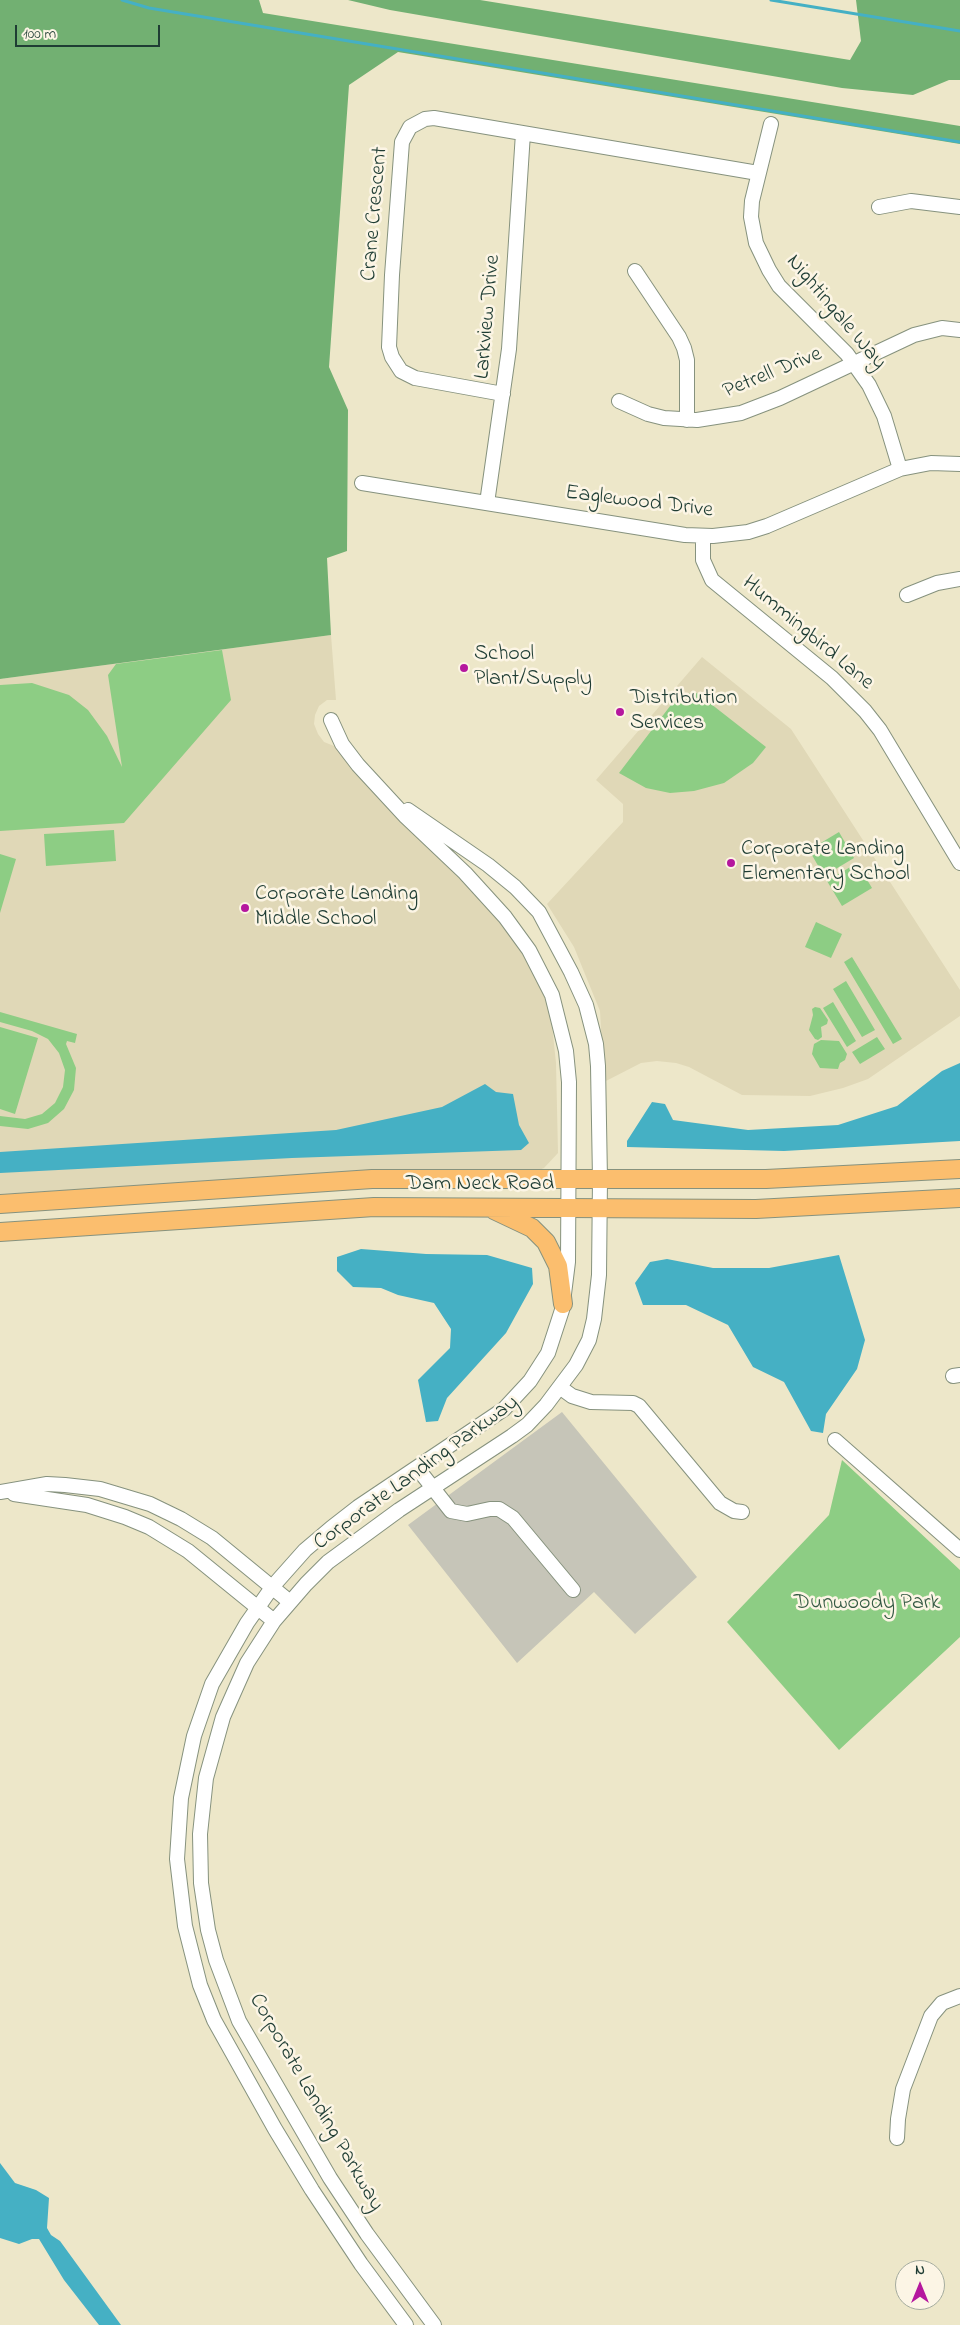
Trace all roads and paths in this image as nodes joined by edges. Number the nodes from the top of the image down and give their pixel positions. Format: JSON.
{"nodes":[{"id":1,"x":771,"y":124,"type":"dead end"},
{"id":2,"x":523,"y":133,"type":"junction"},
{"id":3,"x":758,"y":173,"type":"junction"},
{"id":4,"x":879,"y":207,"type":"dead end"},
{"id":5,"x":960,"y":207,"type":"edge"},
{"id":6,"x":635,"y":271,"type":"dead end"},
{"id":7,"x":960,"y":330,"type":"edge"},
{"id":8,"x":854,"y":363,"type":"junction"},
{"id":9,"x":503,"y":394,"type":"junction"},
{"id":10,"x":619,"y":401,"type":"dead end"},
{"id":11,"x":687,"y":420,"type":"junction"},
{"id":12,"x":960,"y":464,"type":"edge"},
{"id":13,"x":900,"y":469,"type":"junction"},
{"id":14,"x":362,"y":483,"type":"dead end"},
{"id":15,"x":488,"y":503,"type":"junction"},
{"id":16,"x":703,"y":536,"type":"junction"},
{"id":17,"x":960,"y":579,"type":"edge"},
{"id":18,"x":907,"y":594,"type":"dead end"},
{"id":19,"x":331,"y":720,"type":"dead end"},
{"id":20,"x":380,"y":788,"type":"junction"},
{"id":21,"x":960,"y":863,"type":"edge"},
{"id":22,"x":960,"y":1169,"type":"edge"},
{"id":23,"x":570,"y":1179,"type":"junction"},
{"id":24,"x":600,"y":1179,"type":"junction"},
{"id":25,"x":960,"y":1198,"type":"edge"},
{"id":26,"x":0,"y":1204,"type":"edge"},
{"id":27,"x":489,"y":1208,"type":"junction"},
{"id":28,"x":569,"y":1208,"type":"junction"},
{"id":29,"x":600,"y":1208,"type":"junction"},
{"id":30,"x":0,"y":1232,"type":"edge"},
{"id":31,"x":563,"y":1304,"type":"junction"},
{"id":32,"x":561,"y":1388,"type":"junction"},
{"id":33,"x":834,"y":1440,"type":"dead end"},
{"id":34,"x":418,"y":1469,"type":"junction"},
{"id":35,"x":433,"y":1488,"type":"junction"},
{"id":36,"x":0,"y":1492,"type":"edge"},
{"id":37,"x":742,"y":1512,"type":"dead end"},
{"id":38,"x":960,"y":1550,"type":"edge"},
{"id":39,"x":273,"y":1586,"type":"junction"},
{"id":40,"x":573,"y":1590,"type":"dead end"},
{"id":41,"x":290,"y":1602,"type":"junction"},
{"id":42,"x":257,"y":1606,"type":"junction"},
{"id":43,"x":274,"y":1621,"type":"junction"},
{"id":44,"x":960,"y":1996,"type":"edge"},
{"id":45,"x":897,"y":2138,"type":"dead end"},
{"id":46,"x":330,"y":2178,"type":"junction"},
{"id":47,"x":312,"y":2190,"type":"junction"},
{"id":48,"x":406,"y":2325,"type":"edge"},
{"id":49,"x":434,"y":2325,"type":"edge"}],
"edges":[{"from":1,"to":3,"type":"street","name":"Nightingale Way"},
{"from":2,"to":3,"type":"street","name":"Crane Crescent"},
{"from":2,"to":9,"type":"street","name":"Larkview Drive"},
{"from":2,"to":9,"type":"street","name":"Crane Crescent"},
{"from":3,"to":8,"type":"street","name":"Nightingale Way"},
{"from":4,"to":5,"type":"street"},
{"from":6,"to":11,"type":"street"},
{"from":7,"to":8,"type":"street","name":"Petrell Drive"},
{"from":8,"to":11,"type":"street","name":"Petrell Drive"},
{"from":8,"to":13,"type":"street","name":"Nightingale Way"},
{"from":9,"to":15,"type":"street","name":"Larkview Drive"},
{"from":10,"to":11,"type":"street","name":"Petrell Drive"},
{"from":12,"to":13,"type":"street","name":"Eaglewood Drive"},
{"from":13,"to":16,"type":"street","name":"Eaglewood Drive"},
{"from":14,"to":15,"type":"street","name":"Eaglewood Drive"},
{"from":15,"to":16,"type":"street","name":"Eaglewood Drive"},
{"from":16,"to":21,"type":"street","name":"Hummingbird Lane"},
{"from":17,"to":18,"type":"street"},
{"from":19,"to":20,"type":"street","name":"Corporate Landing Parkway"},
{"from":20,"to":23,"type":"street","name":"Corporate Landing Parkway"},
{"from":20,"to":24,"type":"street","name":"Corporate Landing Parkway"},
{"from":22,"to":24,"type":"main road","name":"Dam Neck Road"},
{"from":23,"to":24,"type":"main road","name":"Dam Neck Road"},
{"from":23,"to":26,"type":"main road","name":"Dam Neck Road"},
{"from":23,"to":28,"type":"street","name":"Corporate Landing Parkway"},
{"from":24,"to":29,"type":"street","name":"Corporate Landing Parkway"},
{"from":25,"to":29,"type":"main road","name":"Dam Neck Road"},
{"from":27,"to":28,"type":"main road","name":"Dam Neck Road"},
{"from":27,"to":30,"type":"main road","name":"Dam Neck Road"},
{"from":27,"to":31,"type":"main road"},
{"from":28,"to":29,"type":"main road","name":"Dam Neck Road"},
{"from":28,"to":31,"type":"street","name":"Corporate Landing Parkway"},
{"from":29,"to":32,"type":"street","name":"Corporate Landing Parkway"},
{"from":31,"to":34,"type":"street","name":"Corporate Landing Parkway"},
{"from":32,"to":35,"type":"street","name":"Corporate Landing Parkway"},
{"from":32,"to":37,"type":"street"},
{"from":33,"to":38,"type":"street"},
{"from":34,"to":35,"type":"street"},
{"from":34,"to":39,"type":"street","name":"Corporate Landing Parkway"},
{"from":35,"to":40,"type":"street"},
{"from":35,"to":41,"type":"street","name":"Corporate Landing Parkway"},
{"from":36,"to":39,"type":"street"},
{"from":36,"to":42,"type":"street"},
{"from":39,"to":41,"type":"street"},
{"from":39,"to":42,"type":"street","name":"Corporate Landing Parkway"},
{"from":41,"to":43,"type":"street","name":"Corporate Landing Parkway"},
{"from":42,"to":43,"type":"street"},
{"from":42,"to":47,"type":"street","name":"Corporate Landing Parkway"},
{"from":43,"to":46,"type":"street","name":"Corporate Landing Parkway"},
{"from":44,"to":45,"type":"street"},
{"from":46,"to":47,"type":"street"},
{"from":46,"to":49,"type":"street","name":"Corporate Landing Parkway"},
{"from":47,"to":48,"type":"street","name":"Corporate Landing Parkway"}]}
